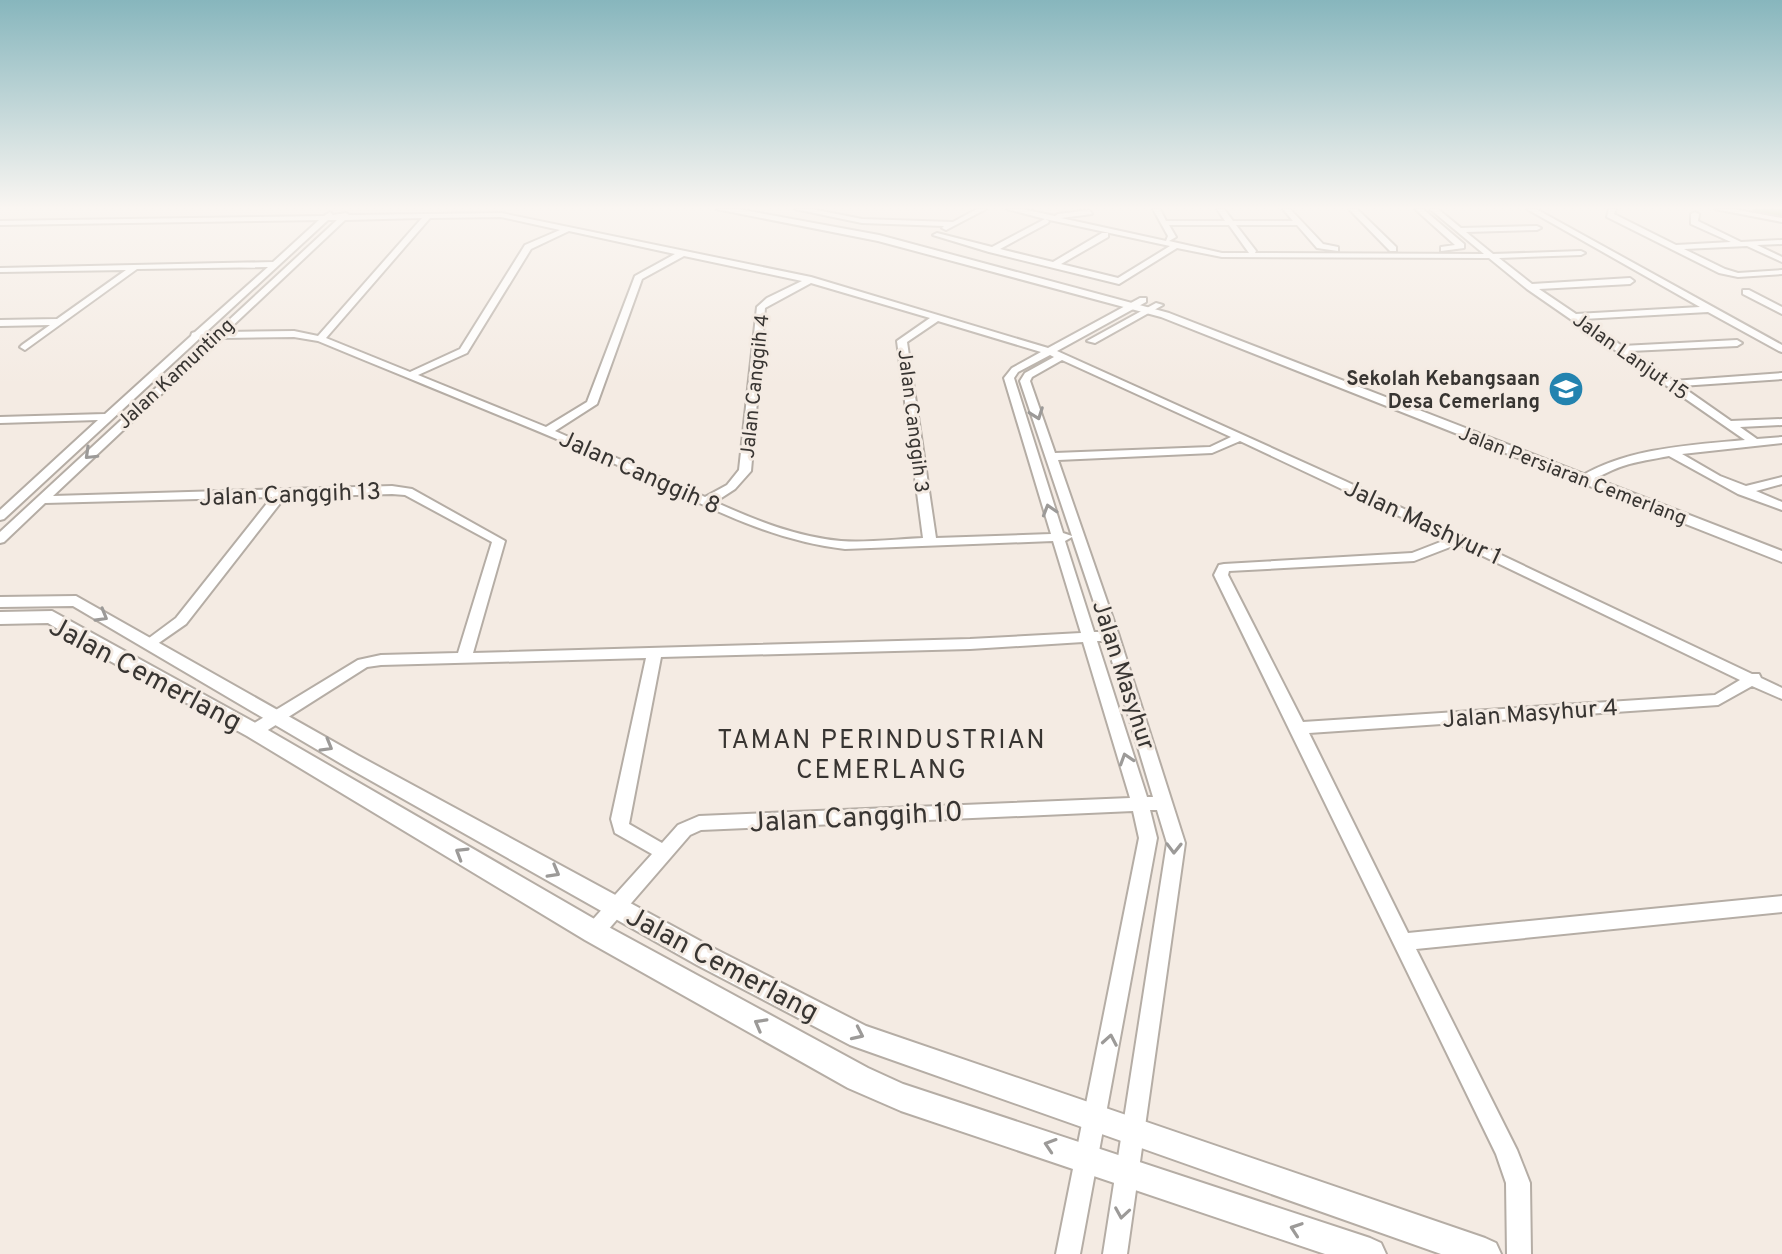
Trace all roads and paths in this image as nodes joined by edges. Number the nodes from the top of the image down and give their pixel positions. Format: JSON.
{"nodes":[{"id":1,"x":135,"y":267,"type":"edge"},
{"id":2,"x":112,"y":268,"type":"edge"},
{"id":3,"x":272,"y":268,"type":"edge"},
{"id":4,"x":288,"y":268,"type":"edge"},
{"id":5,"x":383,"y":268,"type":"edge"},
{"id":6,"x":515,"y":268,"type":"edge"},
{"id":7,"x":657,"y":268,"type":"edge"},
{"id":8,"x":749,"y":268,"type":"edge"},
{"id":9,"x":997,"y":268,"type":"edge"},
{"id":10,"x":1008,"y":268,"type":"edge"},
{"id":11,"x":1065,"y":268,"type":"edge"},
{"id":12,"x":1139,"y":268,"type":"edge"},
{"id":13,"x":1505,"y":268,"type":"edge"},
{"id":14,"x":1635,"y":268,"type":"edge"},
{"id":15,"x":1718,"y":268,"type":"edge"},
{"id":16,"x":0,"y":270,"type":"edge"},
{"id":17,"x":1782,"y":272,"type":"edge"},
{"id":18,"x":811,"y":280,"type":"junction"},
{"id":19,"x":1630,"y":281,"type":"dead end"},
{"id":20,"x":1530,"y":287,"type":"junction"},
{"id":21,"x":1746,"y":292,"type":"dead end"},
{"id":22,"x":1146,"y":305,"type":"junction"},
{"id":23,"x":1710,"y":309,"type":"junction"},
{"id":24,"x":1782,"y":311,"type":"edge"},
{"id":25,"x":938,"y":317,"type":"junction"},
{"id":26,"x":1576,"y":317,"type":"junction"},
{"id":27,"x":59,"y":322,"type":"junction"},
{"id":28,"x":0,"y":323,"type":"edge"},
{"id":29,"x":195,"y":335,"type":"junction"},
{"id":30,"x":215,"y":335,"type":"junction"},
{"id":31,"x":320,"y":339,"type":"junction"},
{"id":32,"x":1737,"y":343,"type":"dead end"},
{"id":33,"x":25,"y":347,"type":"dead end"},
{"id":34,"x":1621,"y":349,"type":"junction"},
{"id":35,"x":1782,"y":349,"type":"edge"},
{"id":36,"x":1056,"y":354,"type":"junction"},
{"id":37,"x":409,"y":376,"type":"junction"},
{"id":38,"x":1782,"y":376,"type":"edge"},
{"id":39,"x":1670,"y":384,"type":"junction"},
{"id":40,"x":107,"y":417,"type":"junction"},
{"id":41,"x":129,"y":417,"type":"junction"},
{"id":42,"x":0,"y":420,"type":"edge"},
{"id":43,"x":1782,"y":422,"type":"edge"},
{"id":44,"x":1727,"y":424,"type":"junction"},
{"id":45,"x":547,"y":431,"type":"junction"},
{"id":46,"x":1241,"y":437,"type":"junction"},
{"id":47,"x":1782,"y":440,"type":"edge"},
{"id":48,"x":1755,"y":442,"type":"junction"},
{"id":49,"x":1672,"y":453,"type":"junction"},
{"id":50,"x":1052,"y":457,"type":"junction"},
{"id":51,"x":1588,"y":475,"type":"junction"},
{"id":52,"x":1782,"y":480,"type":"edge"},
{"id":53,"x":1742,"y":491,"type":"junction"},
{"id":54,"x":280,"y":495,"type":"junction"},
{"id":55,"x":42,"y":500,"type":"junction"},
{"id":56,"x":706,"y":502,"type":"junction"},
{"id":57,"x":1782,"y":506,"type":"edge"},
{"id":58,"x":0,"y":516,"type":"edge"},
{"id":59,"x":1078,"y":536,"type":"junction"},
{"id":60,"x":1057,"y":537,"type":"junction"},
{"id":61,"x":0,"y":539,"type":"edge"},
{"id":62,"x":1460,"y":539,"type":"junction"},
{"id":63,"x":930,"y":543,"type":"junction"},
{"id":64,"x":1782,"y":547,"type":"edge"},
{"id":65,"x":1782,"y":557,"type":"edge"},
{"id":66,"x":0,"y":602,"type":"edge"},
{"id":67,"x":0,"y":618,"type":"edge"},
{"id":68,"x":1112,"y":636,"type":"junction"},
{"id":69,"x":1087,"y":637,"type":"junction"},
{"id":70,"x":150,"y":644,"type":"junction"},
{"id":71,"x":654,"y":655,"type":"junction"},
{"id":72,"x":464,"y":657,"type":"junction"},
{"id":73,"x":1754,"y":678,"type":"junction"},
{"id":74,"x":1782,"y":694,"type":"edge"},
{"id":75,"x":276,"y":717,"type":"junction"},
{"id":76,"x":1300,"y":728,"type":"junction"},
{"id":77,"x":254,"y":731,"type":"junction"},
{"id":78,"x":1140,"y":803,"type":"junction"},
{"id":79,"x":1165,"y":803,"type":"junction"},
{"id":80,"x":664,"y":853,"type":"junction"},
{"id":81,"x":1782,"y":904,"type":"edge"},
{"id":82,"x":616,"y":906,"type":"junction"},
{"id":83,"x":594,"y":932,"type":"junction"},
{"id":84,"x":1401,"y":942,"type":"junction"},
{"id":85,"x":1096,"y":1117,"type":"junction"},
{"id":86,"x":1134,"y":1130,"type":"junction"},
{"id":87,"x":1087,"y":1157,"type":"junction"},
{"id":88,"x":1129,"y":1171,"type":"junction"},
{"id":89,"x":1068,"y":1254,"type":"edge"},
{"id":90,"x":1115,"y":1254,"type":"edge"},
{"id":91,"x":1370,"y":1254,"type":"edge"},
{"id":92,"x":1485,"y":1254,"type":"edge"},
{"id":93,"x":1519,"y":1254,"type":"edge"}],
"edges":[{"from":1,"to":27,"type":"street"},
{"from":2,"to":16,"type":"street"},
{"from":3,"to":29,"type":"street","name":"Jalan Kamunting"},
{"from":4,"to":30,"type":"street","name":"Jalan Kamunting"},
{"from":5,"to":31,"type":"street"},
{"from":6,"to":37,"type":"street"},
{"from":7,"to":45,"type":"street"},
{"from":8,"to":18,"type":"street","name":"Jalan Mashyur 1"},
{"from":9,"to":22,"type":"main road","name":"Jalan Persiaran Cemerlang"},
{"from":10,"to":22,"type":"main road","name":"Jalan Persiaran Cemerlang"},
{"from":11,"to":12,"type":"street"},
{"from":13,"to":20,"type":"street","name":"Jalan Lanjut 15"},
{"from":14,"to":23,"type":"street"},
{"from":15,"to":17,"type":"street"},
{"from":18,"to":25,"type":"street","name":"Jalan Mashyur 1"},
{"from":18,"to":56,"type":"street","name":"Jalan Canggih 4"},
{"from":19,"to":20,"type":"street"},
{"from":20,"to":26,"type":"street","name":"Jalan Lanjut 15"},
{"from":21,"to":24,"type":"street"},
{"from":22,"to":36,"type":"street","name":"Jalan Masyhur"},
{"from":22,"to":51,"type":"main road","name":"Jalan Persiaran Cemerlang"},
{"from":23,"to":26,"type":"street"},
{"from":23,"to":35,"type":"street"},
{"from":25,"to":36,"type":"street","name":"Jalan Mashyur 1"},
{"from":25,"to":63,"type":"street","name":"Jalan Canggih 3"},
{"from":26,"to":34,"type":"street","name":"Jalan Lanjut 15"},
{"from":27,"to":28,"type":"street"},
{"from":27,"to":33,"type":"street"},
{"from":29,"to":30,"type":"street","name":"Jalan Canggih 8"},
{"from":29,"to":40,"type":"street","name":"Jalan Kamunting"},
{"from":30,"to":31,"type":"street","name":"Jalan Canggih 8"},
{"from":30,"to":41,"type":"street","name":"Jalan Kamunting"},
{"from":31,"to":37,"type":"street","name":"Jalan Canggih 8"},
{"from":32,"to":34,"type":"street"},
{"from":34,"to":39,"type":"street","name":"Jalan Lanjut 15"},
{"from":36,"to":46,"type":"street","name":"Jalan Mashyur 1"},
{"from":36,"to":50,"type":"street","name":"Jalan Masyhur","one_way":true},
{"from":60,"to":36,"type":"street","name":"Jalan Masyhur","one_way":true},
{"from":37,"to":45,"type":"street","name":"Jalan Canggih 8"},
{"from":38,"to":39,"type":"street"},
{"from":39,"to":44,"type":"street","name":"Jalan Lanjut 15"},
{"from":40,"to":41,"type":"street"},
{"from":40,"to":42,"type":"street"},
{"from":40,"to":58,"type":"street","name":"Jalan Kamunting"},
{"from":41,"to":55,"type":"street","name":"Jalan Kamunting","one_way":true},
{"from":43,"to":44,"type":"street"},
{"from":44,"to":48,"type":"street","name":"Jalan Lanjut 15"},
{"from":45,"to":56,"type":"street","name":"Jalan Canggih 8"},
{"from":46,"to":50,"type":"street"},
{"from":46,"to":62,"type":"street","name":"Jalan Mashyur 1"},
{"from":47,"to":48,"type":"street"},
{"from":48,"to":49,"type":"street"},
{"from":49,"to":51,"type":"street"},
{"from":49,"to":53,"type":"street"},
{"from":50,"to":59,"type":"street","name":"Jalan Masyhur"},
{"from":51,"to":64,"type":"main road","name":"Jalan Persiaran Cemerlang"},
{"from":51,"to":65,"type":"main road","name":"Jalan Persiaran Cemerlang"},
{"from":52,"to":53,"type":"street"},
{"from":53,"to":57,"type":"street"},
{"from":54,"to":55,"type":"street","name":"Jalan Canggih 13"},
{"from":54,"to":70,"type":"street"},
{"from":54,"to":72,"type":"street","name":"Jalan Canggih 13"},
{"from":55,"to":61,"type":"street","name":"Jalan Kamunting"},
{"from":56,"to":63,"type":"street","name":"Jalan Canggih 8"},
{"from":59,"to":60,"type":"street","name":"Jalan Canggih 8"},
{"from":59,"to":68,"type":"street","name":"Jalan Masyhur"},
{"from":60,"to":63,"type":"street","name":"Jalan Canggih 8"},
{"from":60,"to":69,"type":"street","name":"Jalan Masyhur"},
{"from":62,"to":73,"type":"street","name":"Jalan Mashyur 1"},
{"from":62,"to":76,"type":"street"},
{"from":66,"to":70,"type":"main road","name":"Jalan Cemerlang","one_way":true},
{"from":67,"to":77,"type":"main road","name":"Jalan Cemerlang"},
{"from":68,"to":69,"type":"street"},
{"from":68,"to":79,"type":"street","name":"Jalan Masyhur"},
{"from":69,"to":71,"type":"street"},
{"from":78,"to":69,"type":"street","name":"Jalan Masyhur","one_way":true},
{"from":70,"to":75,"type":"main road","name":"Jalan Cemerlang"},
{"from":71,"to":72,"type":"street"},
{"from":71,"to":80,"type":"street"},
{"from":72,"to":75,"type":"street"},
{"from":73,"to":74,"type":"street","name":"Jalan Mashyur 1"},
{"from":73,"to":76,"type":"street","name":"Jalan Masyhur 4"},
{"from":75,"to":77,"type":"street"},
{"from":75,"to":82,"type":"main road","name":"Jalan Cemerlang","one_way":true},
{"from":76,"to":84,"type":"street"},
{"from":83,"to":77,"type":"main road","name":"Jalan Cemerlang","one_way":true},
{"from":78,"to":79,"type":"street","name":"Jalan Canggih 10"},
{"from":78,"to":80,"type":"street","name":"Jalan Canggih 10"},
{"from":85,"to":78,"type":"street","name":"Jalan Masyhur","one_way":true},
{"from":79,"to":86,"type":"street","name":"Jalan Masyhur","one_way":true},
{"from":80,"to":82,"type":"street","name":"Jalan Canggih 10"},
{"from":81,"to":84,"type":"street"},
{"from":82,"to":83,"type":"street","name":"Jalan Canggih 10"},
{"from":82,"to":85,"type":"main road","name":"Jalan Cemerlang","one_way":true},
{"from":87,"to":83,"type":"main road","name":"Jalan Cemerlang","one_way":true},
{"from":84,"to":93,"type":"street"},
{"from":85,"to":86,"type":"main road","name":"Jalan Cemerlang"},
{"from":85,"to":87,"type":"street","name":"Jalan Masyhur"},
{"from":86,"to":88,"type":"street","name":"Jalan Masyhur"},
{"from":86,"to":92,"type":"main road","name":"Jalan Cemerlang"},
{"from":87,"to":88,"type":"main road","name":"Jalan Cemerlang"},
{"from":87,"to":89,"type":"street","name":"Jalan Masyhur"},
{"from":88,"to":90,"type":"street","name":"Jalan Masyhur","one_way":true},
{"from":91,"to":88,"type":"main road","name":"Jalan Cemerlang","one_way":true}]}
